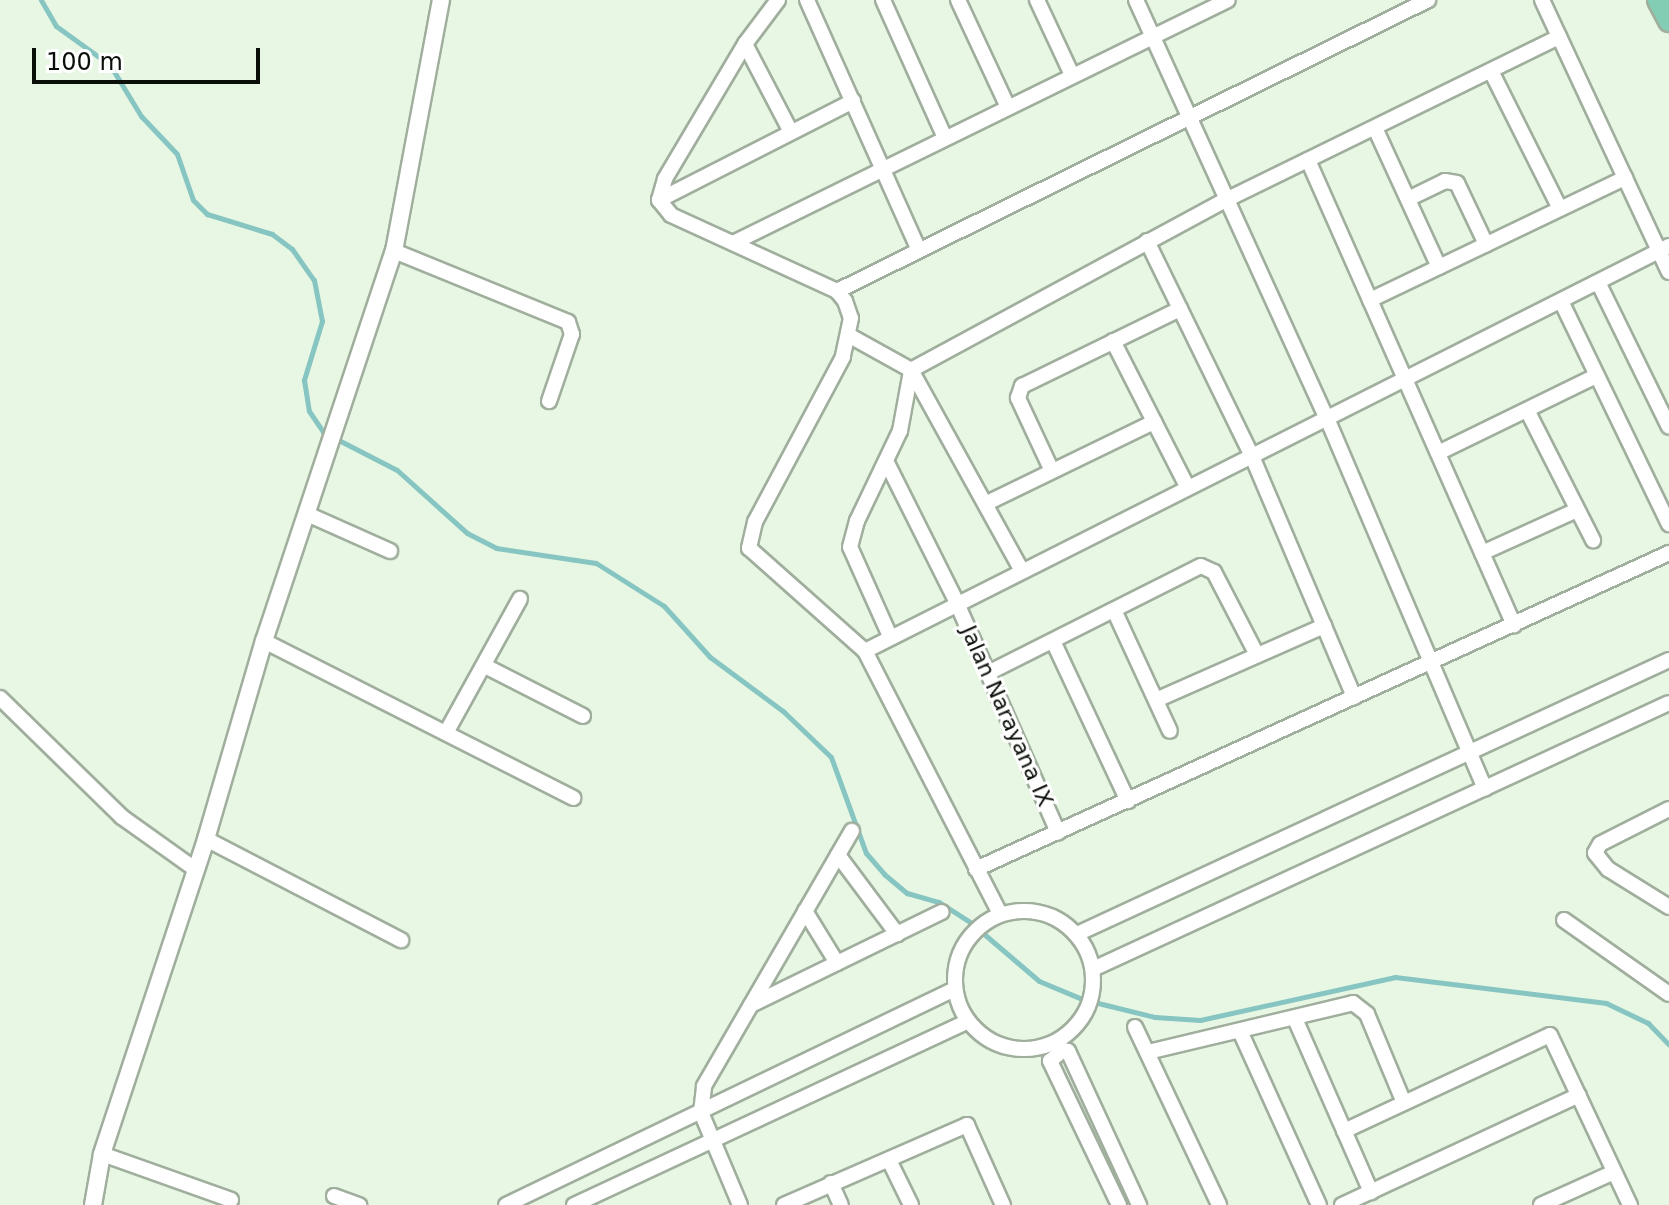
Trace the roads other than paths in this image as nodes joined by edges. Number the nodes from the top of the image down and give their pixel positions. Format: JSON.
{"nodes":[{"id":1,"x":441,"y":0,"type":"edge"},
{"id":2,"x":778,"y":0,"type":"edge"},
{"id":3,"x":807,"y":0,"type":"edge"},
{"id":4,"x":883,"y":0,"type":"edge"},
{"id":5,"x":958,"y":0,"type":"edge"},
{"id":6,"x":1037,"y":0,"type":"edge"},
{"id":7,"x":1136,"y":0,"type":"edge"},
{"id":8,"x":1228,"y":0,"type":"edge"},
{"id":9,"x":1428,"y":0,"type":"edge"},
{"id":10,"x":1542,"y":0,"type":"edge"},
{"id":11,"x":1658,"y":0,"type":"edge"},
{"id":12,"x":1669,"y":21,"type":"edge"},
{"id":13,"x":1153,"y":36,"type":"junction"},
{"id":14,"x":1559,"y":37,"type":"junction"},
{"id":15,"x":745,"y":44,"type":"junction"},
{"id":16,"x":1491,"y":71,"type":"junction"},
{"id":17,"x":1072,"y":75,"type":"junction"},
{"id":18,"x":853,"y":101,"type":"junction"},
{"id":19,"x":1008,"y":107,"type":"junction"},
{"id":20,"x":1189,"y":117,"type":"junction"},
{"id":21,"x":1375,"y":128,"type":"junction"},
{"id":22,"x":790,"y":130,"type":"junction"},
{"id":23,"x":945,"y":138,"type":"junction"},
{"id":24,"x":1308,"y":160,"type":"junction"},
{"id":25,"x":883,"y":169,"type":"junction"},
{"id":26,"x":1625,"y":178,"type":"junction"},
{"id":27,"x":1408,"y":199,"type":"junction"},
{"id":28,"x":659,"y":200,"type":"junction"},
{"id":29,"x":1226,"y":200,"type":"junction"},
{"id":30,"x":1560,"y":209,"type":"junction"},
{"id":31,"x":1147,"y":241,"type":"junction"},
{"id":32,"x":733,"y":243,"type":"junction"},
{"id":33,"x":1486,"y":244,"type":"junction"},
{"id":34,"x":1664,"y":249,"type":"edge"},
{"id":35,"x":919,"y":250,"type":"junction"},
{"id":36,"x":394,"y":251,"type":"junction"},
{"id":37,"x":1439,"y":267,"type":"junction"},
{"id":38,"x":1669,"y":272,"type":"edge"},
{"id":39,"x":1598,"y":282,"type":"junction"},
{"id":40,"x":837,"y":291,"type":"junction"},
{"id":41,"x":1370,"y":300,"type":"junction"},
{"id":42,"x":1561,"y":301,"type":"junction"},
{"id":43,"x":1180,"y":309,"type":"junction"},
{"id":44,"x":850,"y":336,"type":"junction"},
{"id":45,"x":1113,"y":341,"type":"junction"},
{"id":46,"x":911,"y":370,"type":"junction"},
{"id":47,"x":1596,"y":376,"type":"junction"},
{"id":48,"x":1404,"y":378,"type":"junction"},
{"id":49,"x":549,"y":401,"type":"dead end"},
{"id":50,"x":1528,"y":412,"type":"junction"},
{"id":51,"x":1326,"y":416,"type":"junction"},
{"id":52,"x":1154,"y":422,"type":"junction"},
{"id":53,"x":1669,"y":427,"type":"edge"},
{"id":54,"x":1438,"y":453,"type":"junction"},
{"id":55,"x":1251,"y":454,"type":"junction"},
{"id":56,"x":888,"y":465,"type":"junction"},
{"id":57,"x":1052,"y":471,"type":"junction"},
{"id":58,"x":1187,"y":486,"type":"junction"},
{"id":59,"x":987,"y":503,"type":"junction"},
{"id":60,"x":1577,"y":510,"type":"junction"},
{"id":61,"x":307,"y":514,"type":"junction"},
{"id":62,"x":1669,"y":524,"type":"edge"},
{"id":63,"x":1593,"y":540,"type":"dead end"},
{"id":64,"x":390,"y":551,"type":"dead end"},
{"id":65,"x":1482,"y":553,"type":"junction"},
{"id":66,"x":1669,"y":553,"type":"edge"},
{"id":67,"x":1021,"y":569,"type":"junction"},
{"id":68,"x":520,"y":599,"type":"dead end"},
{"id":69,"x":956,"y":601,"type":"junction"},
{"id":70,"x":1114,"y":610,"type":"junction"},
{"id":71,"x":1514,"y":625,"type":"junction"},
{"id":72,"x":1324,"y":626,"type":"junction"},
{"id":73,"x":889,"y":634,"type":"junction"},
{"id":74,"x":264,"y":641,"type":"junction"},
{"id":75,"x":1053,"y":641,"type":"junction"},
{"id":76,"x":865,"y":651,"type":"junction"},
{"id":77,"x":1256,"y":653,"type":"junction"},
{"id":78,"x":1669,"y":660,"type":"edge"},
{"id":79,"x":1430,"y":663,"type":"junction"},
{"id":80,"x":485,"y":666,"type":"junction"},
{"id":81,"x":988,"y":673,"type":"junction"},
{"id":82,"x":1354,"y":697,"type":"junction"},
{"id":83,"x":0,"y":698,"type":"edge"},
{"id":84,"x":1156,"y":700,"type":"junction"},
{"id":85,"x":1669,"y":703,"type":"edge"},
{"id":86,"x":583,"y":716,"type":"dead end"},
{"id":87,"x":447,"y":731,"type":"junction"},
{"id":88,"x":1170,"y":731,"type":"dead end"},
{"id":89,"x":1468,"y":753,"type":"junction"},
{"id":90,"x":1485,"y":788,"type":"junction"},
{"id":91,"x":573,"y":798,"type":"dead end"},
{"id":92,"x":1128,"y":801,"type":"junction"},
{"id":93,"x":1669,"y":809,"type":"edge"},
{"id":94,"x":852,"y":831,"type":"dead end"},
{"id":95,"x":1058,"y":832,"type":"junction"},
{"id":96,"x":206,"y":839,"type":"junction"},
{"id":97,"x":838,"y":855,"type":"junction"},
{"id":98,"x":195,"y":869,"type":"junction"},
{"id":99,"x":976,"y":869,"type":"junction"},
{"id":100,"x":1666,"y":903,"type":"edge"},
{"id":101,"x":805,"y":911,"type":"junction"},
{"id":102,"x":942,"y":912,"type":"dead end"},
{"id":103,"x":1000,"y":914,"type":"junction"},
{"id":104,"x":1564,"y":920,"type":"dead end"},
{"id":105,"x":897,"y":934,"type":"junction"},
{"id":106,"x":1077,"y":934,"type":"junction"},
{"id":107,"x":401,"y":940,"type":"dead end"},
{"id":108,"x":837,"y":963,"type":"junction"},
{"id":109,"x":1093,"y":969,"type":"junction"},
{"id":110,"x":955,"y":989,"type":"junction"},
{"id":111,"x":1669,"y":994,"type":"edge"},
{"id":112,"x":751,"y":1006,"type":"junction"},
{"id":113,"x":968,"y":1021,"type":"junction"},
{"id":114,"x":1296,"y":1021,"type":"junction"},
{"id":115,"x":1135,"y":1027,"type":"dead end"},
{"id":116,"x":1240,"y":1031,"type":"junction"},
{"id":117,"x":1148,"y":1052,"type":"junction"},
{"id":118,"x":1579,"y":1095,"type":"junction"},
{"id":119,"x":1404,"y":1103,"type":"junction"},
{"id":120,"x":701,"y":1112,"type":"junction"},
{"id":121,"x":1344,"y":1131,"type":"junction"},
{"id":122,"x":712,"y":1143,"type":"junction"},
{"id":123,"x":102,"y":1154,"type":"junction"},
{"id":124,"x":889,"y":1160,"type":"junction"},
{"id":125,"x":1614,"y":1172,"type":"junction"},
{"id":126,"x":831,"y":1183,"type":"junction"},
{"id":127,"x":1371,"y":1192,"type":"junction"},
{"id":128,"x":334,"y":1196,"type":"dead end"},
{"id":129,"x":231,"y":1200,"type":"dead end"},
{"id":130,"x":93,"y":1205,"type":"edge"},
{"id":131,"x":359,"y":1205,"type":"edge"},
{"id":132,"x":506,"y":1205,"type":"edge"},
{"id":133,"x":574,"y":1205,"type":"edge"},
{"id":134,"x":740,"y":1205,"type":"edge"},
{"id":135,"x":784,"y":1205,"type":"edge"},
{"id":136,"x":841,"y":1205,"type":"edge"},
{"id":137,"x":911,"y":1205,"type":"edge"},
{"id":138,"x":1003,"y":1205,"type":"edge"},
{"id":139,"x":1119,"y":1205,"type":"edge"},
{"id":140,"x":1139,"y":1205,"type":"edge"},
{"id":141,"x":1219,"y":1205,"type":"edge"},
{"id":142,"x":1319,"y":1205,"type":"edge"},
{"id":143,"x":1342,"y":1205,"type":"edge"},
{"id":144,"x":1541,"y":1205,"type":"edge"},
{"id":145,"x":1630,"y":1205,"type":"edge"}],
"edges":[{"from":1,"to":36,"type":"street"},
{"from":2,"to":15,"type":"street"},
{"from":3,"to":18,"type":"street"},
{"from":4,"to":23,"type":"street"},
{"from":5,"to":19,"type":"street"},
{"from":6,"to":17,"type":"street"},
{"from":7,"to":13,"type":"street"},
{"from":8,"to":13,"type":"street"},
{"from":9,"to":20,"type":"street"},
{"from":10,"to":14,"type":"street"},
{"from":11,"to":12,"type":"main road"},
{"from":13,"to":17,"type":"street"},
{"from":13,"to":20,"type":"street"},
{"from":14,"to":16,"type":"street"},
{"from":14,"to":26,"type":"street"},
{"from":15,"to":22,"type":"street"},
{"from":15,"to":28,"type":"street"},
{"from":16,"to":21,"type":"street"},
{"from":16,"to":30,"type":"street"},
{"from":17,"to":19,"type":"street"},
{"from":18,"to":22,"type":"street"},
{"from":18,"to":25,"type":"street"},
{"from":19,"to":23,"type":"street"},
{"from":20,"to":29,"type":"street"},
{"from":20,"to":35,"type":"street"},
{"from":21,"to":24,"type":"street"},
{"from":21,"to":27,"type":"street"},
{"from":22,"to":28,"type":"street"},
{"from":23,"to":25,"type":"street"},
{"from":24,"to":29,"type":"street"},
{"from":24,"to":41,"type":"street"},
{"from":25,"to":32,"type":"street"},
{"from":25,"to":35,"type":"street"},
{"from":26,"to":30,"type":"street"},
{"from":26,"to":34,"type":"street"},
{"from":27,"to":33,"type":"street"},
{"from":27,"to":37,"type":"street"},
{"from":28,"to":32,"type":"street"},
{"from":29,"to":31,"type":"street"},
{"from":29,"to":51,"type":"street"},
{"from":30,"to":33,"type":"street"},
{"from":31,"to":43,"type":"street"},
{"from":31,"to":46,"type":"street"},
{"from":32,"to":40,"type":"street"},
{"from":33,"to":37,"type":"street"},
{"from":34,"to":38,"type":"street"},
{"from":34,"to":39,"type":"street"},
{"from":35,"to":40,"type":"street"},
{"from":36,"to":49,"type":"street"},
{"from":36,"to":61,"type":"street"},
{"from":37,"to":41,"type":"street"},
{"from":39,"to":42,"type":"street"},
{"from":39,"to":53,"type":"street"},
{"from":40,"to":44,"type":"street"},
{"from":41,"to":48,"type":"street"},
{"from":42,"to":47,"type":"street"},
{"from":42,"to":48,"type":"street"},
{"from":43,"to":45,"type":"street"},
{"from":43,"to":55,"type":"street"},
{"from":44,"to":46,"type":"street"},
{"from":44,"to":76,"type":"street"},
{"from":45,"to":52,"type":"street"},
{"from":45,"to":57,"type":"street"},
{"from":46,"to":56,"type":"street"},
{"from":46,"to":59,"type":"street"},
{"from":47,"to":50,"type":"street"},
{"from":47,"to":62,"type":"street"},
{"from":48,"to":51,"type":"street"},
{"from":48,"to":54,"type":"street"},
{"from":50,"to":54,"type":"street"},
{"from":50,"to":60,"type":"street"},
{"from":51,"to":55,"type":"street"},
{"from":51,"to":79,"type":"street"},
{"from":52,"to":57,"type":"street"},
{"from":52,"to":58,"type":"street"},
{"from":54,"to":65,"type":"street"},
{"from":55,"to":58,"type":"street"},
{"from":55,"to":72,"type":"street"},
{"from":56,"to":69,"type":"street","name":"Jalan Narayana IX"},
{"from":56,"to":73,"type":"street"},
{"from":57,"to":59,"type":"street"},
{"from":58,"to":67,"type":"street"},
{"from":59,"to":67,"type":"street"},
{"from":60,"to":63,"type":"street"},
{"from":60,"to":65,"type":"street"},
{"from":61,"to":64,"type":"street"},
{"from":61,"to":74,"type":"street"},
{"from":65,"to":71,"type":"street"},
{"from":66,"to":71,"type":"street"},
{"from":67,"to":69,"type":"street"},
{"from":68,"to":80,"type":"street"},
{"from":69,"to":73,"type":"street"},
{"from":69,"to":81,"type":"street","name":"Jalan Narayana IX"},
{"from":70,"to":75,"type":"street"},
{"from":70,"to":77,"type":"street"},
{"from":70,"to":84,"type":"street"},
{"from":71,"to":79,"type":"street"},
{"from":72,"to":77,"type":"street"},
{"from":72,"to":82,"type":"street"},
{"from":73,"to":76,"type":"street"},
{"from":74,"to":87,"type":"street"},
{"from":74,"to":96,"type":"street"},
{"from":75,"to":81,"type":"street"},
{"from":75,"to":92,"type":"street"},
{"from":76,"to":99,"type":"street"},
{"from":77,"to":84,"type":"street"},
{"from":78,"to":89,"type":"street"},
{"from":79,"to":82,"type":"street"},
{"from":79,"to":89,"type":"street"},
{"from":80,"to":86,"type":"street"},
{"from":80,"to":87,"type":"street"},
{"from":81,"to":95,"type":"street","name":"Jalan Narayana IX"},
{"from":82,"to":92,"type":"street"},
{"from":83,"to":98,"type":"street"},
{"from":84,"to":88,"type":"street"},
{"from":85,"to":90,"type":"street"},
{"from":87,"to":91,"type":"street"},
{"from":89,"to":90,"type":"street"},
{"from":89,"to":106,"type":"street"},
{"from":90,"to":109,"type":"street"},
{"from":92,"to":95,"type":"street"},
{"from":93,"to":100,"type":"street"},
{"from":94,"to":97,"type":"street"},
{"from":95,"to":99,"type":"street"},
{"from":96,"to":98,"type":"street"},
{"from":96,"to":107,"type":"street"},
{"from":97,"to":101,"type":"street"},
{"from":97,"to":105,"type":"street"},
{"from":98,"to":123,"type":"street"},
{"from":99,"to":103,"type":"street"},
{"from":101,"to":108,"type":"street"},
{"from":101,"to":112,"type":"street"},
{"from":102,"to":105,"type":"street"},
{"from":103,"to":106,"type":"street"},
{"from":103,"to":110,"type":"street"},
{"from":104,"to":111,"type":"street"},
{"from":105,"to":108,"type":"street"},
{"from":106,"to":109,"type":"street"},
{"from":108,"to":112,"type":"street"},
{"from":109,"to":113,"type":"street"},
{"from":110,"to":113,"type":"street"},
{"from":110,"to":120,"type":"street"},
{"from":112,"to":120,"type":"street"},
{"from":113,"to":122,"type":"street"},
{"from":114,"to":116,"type":"street"},
{"from":114,"to":119,"type":"street"},
{"from":114,"to":121,"type":"street"},
{"from":115,"to":117,"type":"street"},
{"from":116,"to":117,"type":"street"},
{"from":116,"to":142,"type":"street"},
{"from":117,"to":141,"type":"street"},
{"from":118,"to":119,"type":"street"},
{"from":118,"to":125,"type":"street"},
{"from":118,"to":127,"type":"street"},
{"from":119,"to":121,"type":"street"},
{"from":120,"to":122,"type":"street"},
{"from":120,"to":132,"type":"street"},
{"from":121,"to":127,"type":"street"},
{"from":122,"to":133,"type":"street"},
{"from":122,"to":134,"type":"street"},
{"from":123,"to":129,"type":"street"},
{"from":123,"to":130,"type":"street"},
{"from":124,"to":126,"type":"street"},
{"from":124,"to":137,"type":"street"},
{"from":124,"to":138,"type":"street"},
{"from":125,"to":144,"type":"street"},
{"from":125,"to":145,"type":"street"},
{"from":126,"to":135,"type":"street"},
{"from":126,"to":136,"type":"street"},
{"from":127,"to":143,"type":"street"},
{"from":128,"to":131,"type":"street"},
{"from":139,"to":140,"type":"street"}]}
